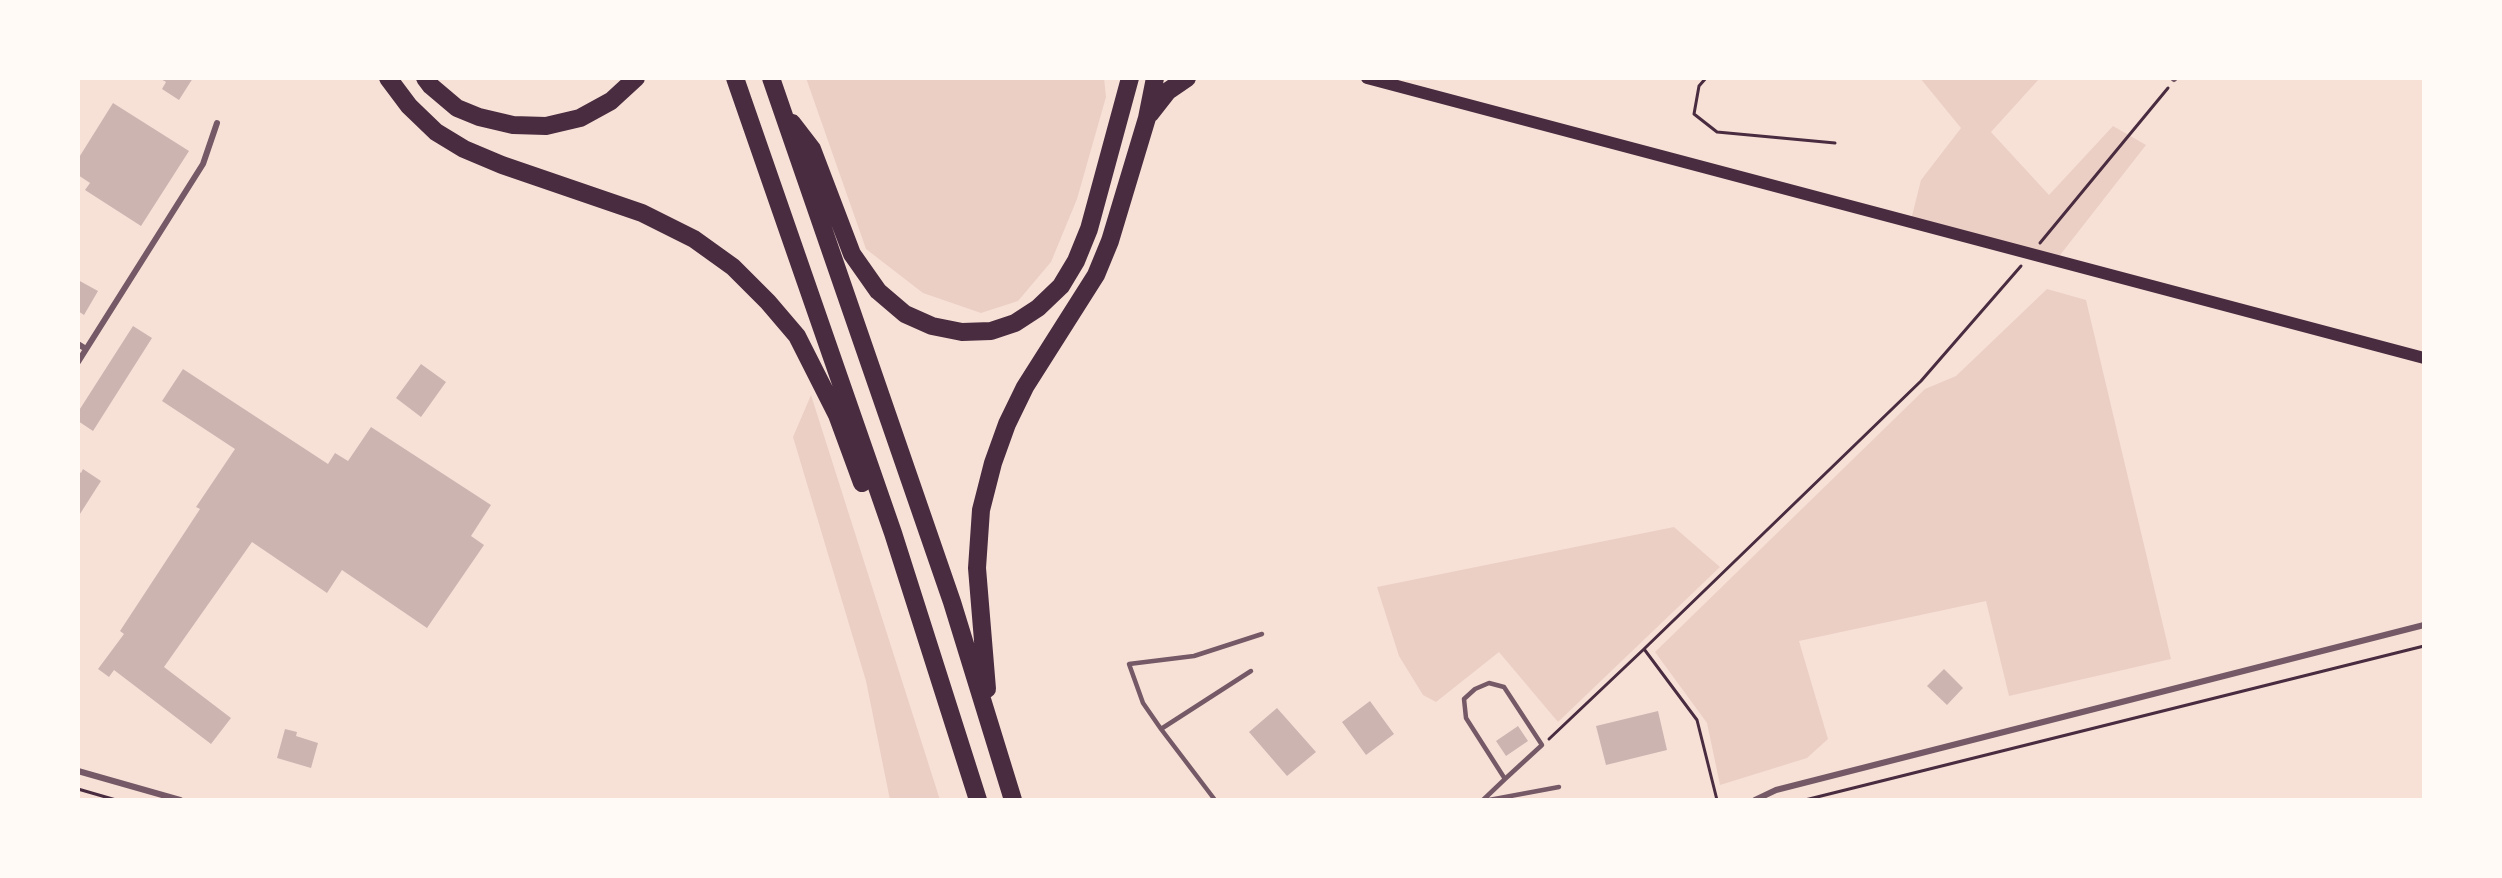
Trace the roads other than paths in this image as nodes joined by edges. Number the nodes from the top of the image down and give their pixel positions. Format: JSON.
{"nodes":[{"id":1,"x":388,"y":78,"type":"edge"},
{"id":2,"x":425,"y":78,"type":"edge"},
{"id":3,"x":636,"y":78,"type":"edge"},
{"id":4,"x":735,"y":78,"type":"edge"},
{"id":5,"x":771,"y":78,"type":"edge"},
{"id":6,"x":1120,"y":78,"type":"edge"},
{"id":7,"x":1130,"y":78,"type":"edge"},
{"id":8,"x":1155,"y":78,"type":"edge"},
{"id":9,"x":1187,"y":78,"type":"edge"},
{"id":10,"x":1367,"y":78,"type":"edge"},
{"id":11,"x":1124,"y":96,"type":"junction"},
{"id":12,"x":782,"y":110,"type":"junction"},
{"id":13,"x":1147,"y":118,"type":"junction"},
{"id":14,"x":217,"y":123,"type":"dead end"},
{"id":15,"x":78,"y":344,"type":"edge"},
{"id":16,"x":86,"y":349,"type":"junction"},
{"id":17,"x":2424,"y":358,"type":"edge"},
{"id":18,"x":78,"y":362,"type":"edge"},
{"id":19,"x":892,"y":533,"type":"junction"},
{"id":20,"x":2424,"y":625,"type":"edge"},
{"id":21,"x":1262,"y":634,"type":"dead end"},
{"id":22,"x":1251,"y":671,"type":"dead end"},
{"id":23,"x":991,"y":727,"type":"junction"},
{"id":24,"x":1161,"y":729,"type":"junction"},
{"id":25,"x":78,"y":771,"type":"edge"},
{"id":26,"x":1505,"y":779,"type":"junction"},
{"id":27,"x":1559,"y":787,"type":"dead end"},
{"id":28,"x":180,"y":800,"type":"edge"},
{"id":29,"x":978,"y":800,"type":"edge"},
{"id":30,"x":1013,"y":800,"type":"edge"},
{"id":31,"x":1215,"y":800,"type":"edge"},
{"id":32,"x":1483,"y":800,"type":"edge"},
{"id":33,"x":1489,"y":800,"type":"edge"},
{"id":34,"x":1755,"y":800,"type":"edge"}],
"edges":[{"from":1,"to":19,"type":"highway"},
{"from":2,"to":3,"type":"highway"},
{"from":4,"to":19,"type":"highway"},
{"from":5,"to":12,"type":"highway"},
{"from":6,"to":11,"type":"highway"},
{"from":7,"to":11,"type":"highway"},
{"from":8,"to":13,"type":"highway"},
{"from":9,"to":13,"type":"highway"},
{"from":10,"to":17,"type":"main road"},
{"from":11,"to":12,"type":"highway"},
{"from":12,"to":23,"type":"highway"},
{"from":13,"to":23,"type":"highway"},
{"from":14,"to":16,"type":"street"},
{"from":15,"to":16,"type":"street"},
{"from":16,"to":18,"type":"street"},
{"from":19,"to":29,"type":"highway"},
{"from":20,"to":34,"type":"street"},
{"from":21,"to":24,"type":"lane"},
{"from":22,"to":24,"type":"lane"},
{"from":23,"to":30,"type":"highway"},
{"from":24,"to":31,"type":"lane"},
{"from":25,"to":28,"type":"street"},
{"from":26,"to":26,"type":"lane"},
{"from":26,"to":32,"type":"lane"},
{"from":27,"to":33,"type":"lane"}]}
